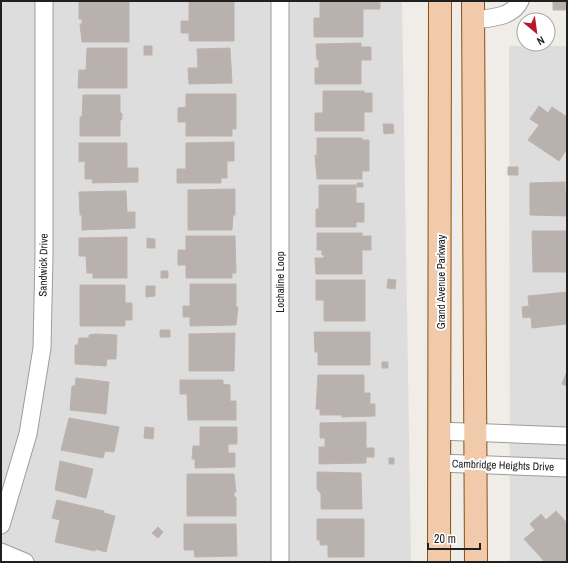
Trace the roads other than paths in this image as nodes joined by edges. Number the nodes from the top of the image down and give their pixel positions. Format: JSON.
{"nodes":[{"id":1,"x":44,"y":1,"type":"edge"},
{"id":2,"x":280,"y":1,"type":"edge"},
{"id":3,"x":440,"y":1,"type":"edge"},
{"id":4,"x":520,"y":1,"type":"edge"},
{"id":5,"x":473,"y":10,"type":"edge"},
{"id":6,"x":439,"y":431,"type":"junction"},
{"id":7,"x":476,"y":431,"type":"junction"},
{"id":8,"x":567,"y":436,"type":"edge"},
{"id":9,"x":439,"y":463,"type":"junction"},
{"id":10,"x":476,"y":463,"type":"junction"},
{"id":11,"x":567,"y":468,"type":"edge"},
{"id":12,"x":1,"y":525,"type":"edge"},
{"id":13,"x":1,"y":552,"type":"edge"},
{"id":14,"x":25,"y":562,"type":"edge"},
{"id":15,"x":280,"y":562,"type":"edge"},
{"id":16,"x":439,"y":562,"type":"edge"},
{"id":17,"x":476,"y":562,"type":"edge"}],
"edges":[{"from":1,"to":12,"type":"street","name":"Sandwick Drive"},
{"from":2,"to":15,"type":"street","name":"Lochaline Loop"},
{"from":3,"to":6,"type":"main road","name":"Grand Avenue Parkway"},
{"from":4,"to":5,"type":"street"},
{"from":5,"to":7,"type":"main road"},
{"from":6,"to":7,"type":"street"},
{"from":6,"to":9,"type":"main road","name":"Grand Avenue Parkway"},
{"from":7,"to":8,"type":"street"},
{"from":7,"to":10,"type":"main road"},
{"from":9,"to":10,"type":"street","name":"Cambridge Heights Drive"},
{"from":9,"to":16,"type":"main road","name":"Grand Avenue Parkway"},
{"from":10,"to":11,"type":"street","name":"Cambridge Heights Drive"},
{"from":10,"to":17,"type":"main road"},
{"from":13,"to":14,"type":"street"}]}
